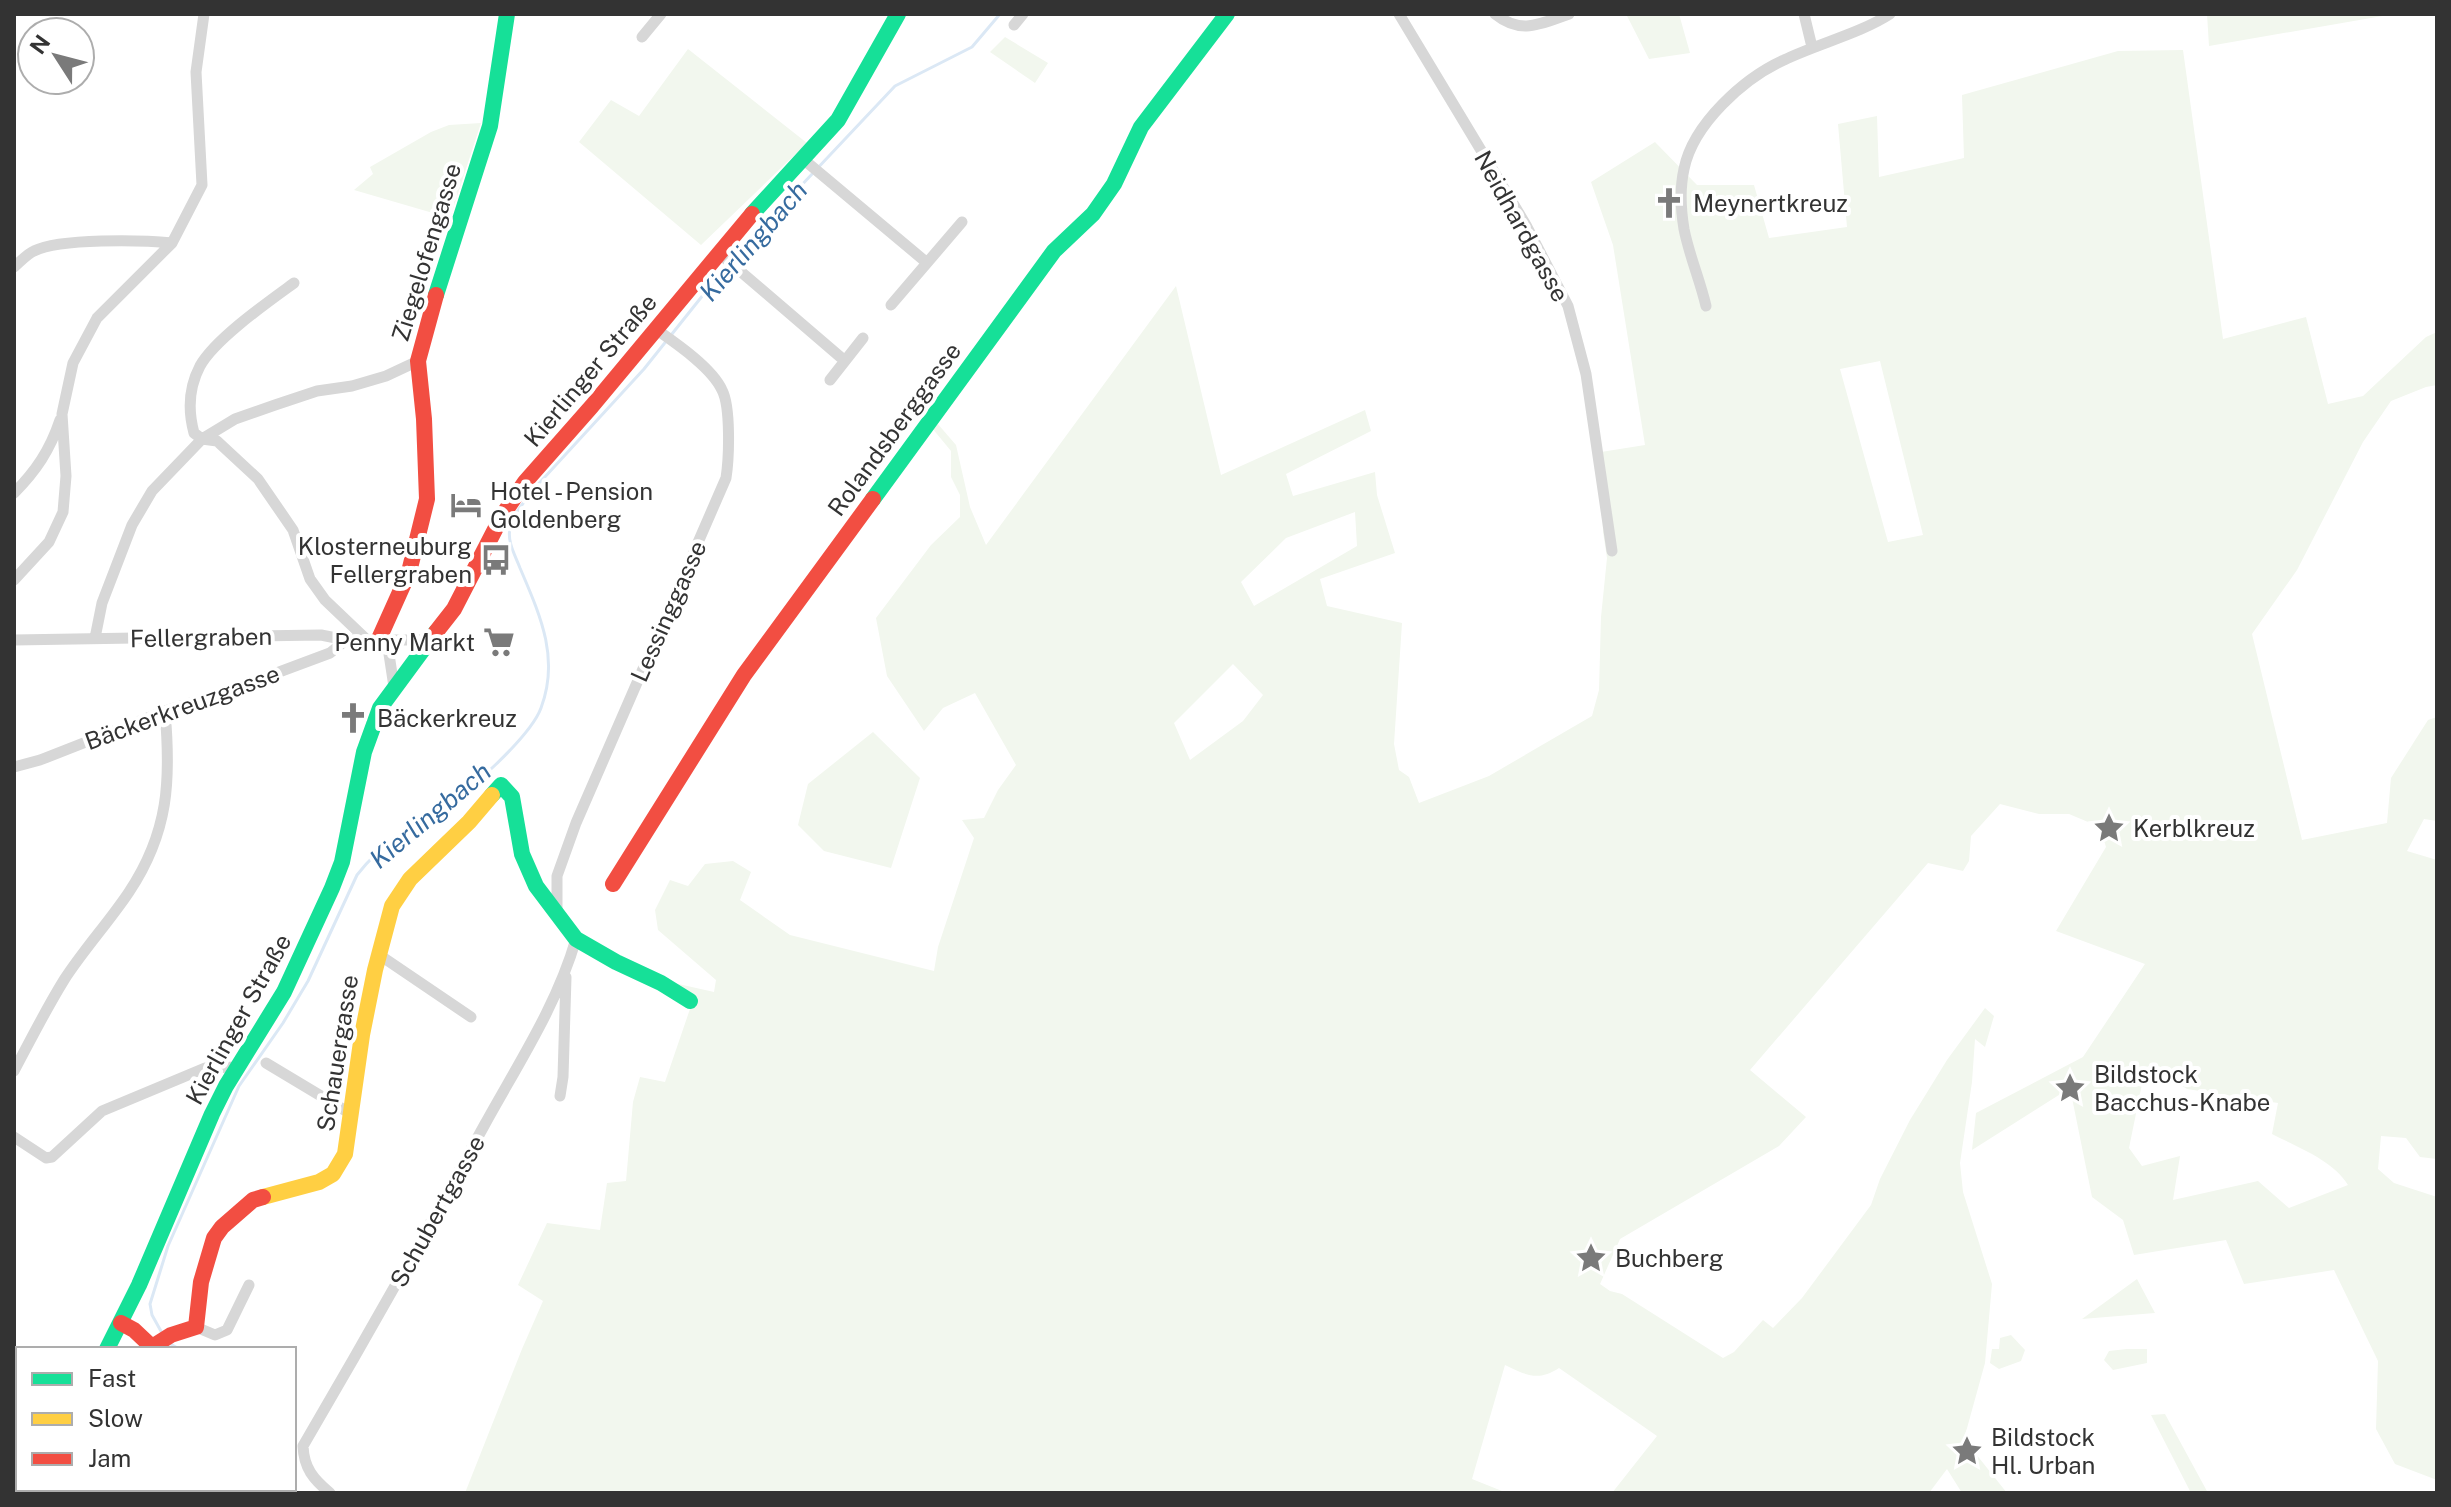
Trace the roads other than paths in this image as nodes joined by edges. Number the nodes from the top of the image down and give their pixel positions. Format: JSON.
{"nodes":[{"id":1,"x":204,"y":14,"type":"edge"},
{"id":2,"x":507,"y":14,"type":"edge"},
{"id":3,"x":661,"y":14,"type":"edge"},
{"id":4,"x":898,"y":14,"type":"edge"},
{"id":5,"x":1023,"y":14,"type":"edge"},
{"id":6,"x":1227,"y":14,"type":"edge"},
{"id":7,"x":1399,"y":14,"type":"edge"},
{"id":8,"x":1495,"y":14,"type":"edge"},
{"id":9,"x":1569,"y":14,"type":"edge"},
{"id":10,"x":1804,"y":14,"type":"edge"},
{"id":11,"x":1890,"y":14,"type":"edge"},
{"id":12,"x":1014,"y":25,"type":"dead end"},
{"id":13,"x":642,"y":37,"type":"dead end"},
{"id":14,"x":1812,"y":47,"type":"junction"},
{"id":15,"x":805,"y":161,"type":"junction"},
{"id":16,"x":962,"y":222,"type":"dead end"},
{"id":17,"x":172,"y":243,"type":"junction"},
{"id":18,"x":725,"y":259,"type":"junction"},
{"id":19,"x":926,"y":262,"type":"junction"},
{"id":20,"x":14,"y":267,"type":"edge"},
{"id":21,"x":294,"y":283,"type":"dead end"},
{"id":22,"x":891,"y":305,"type":"dead end"},
{"id":23,"x":1706,"y":306,"type":"dead end"},
{"id":24,"x":665,"y":336,"type":"junction"},
{"id":25,"x":863,"y":338,"type":"dead end"},
{"id":26,"x":418,"y":361,"type":"junction"},
{"id":27,"x":845,"y":361,"type":"junction"},
{"id":28,"x":830,"y":380,"type":"dead end"},
{"id":29,"x":62,"y":414,"type":"junction"},
{"id":30,"x":202,"y":439,"type":"junction"},
{"id":31,"x":14,"y":493,"type":"edge"},
{"id":32,"x":1612,"y":551,"type":"dead end"},
{"id":33,"x":14,"y":580,"type":"edge"},
{"id":34,"x":95,"y":638,"type":"junction"},
{"id":35,"x":14,"y":640,"type":"edge"},
{"id":36,"x":346,"y":640,"type":"junction"},
{"id":37,"x":430,"y":640,"type":"junction"},
{"id":38,"x":377,"y":641,"type":"junction"},
{"id":39,"x":394,"y":687,"type":"junction"},
{"id":40,"x":165,"y":711,"type":"junction"},
{"id":41,"x":14,"y":767,"type":"edge"},
{"id":42,"x":613,"y":884,"type":"dead end"},
{"id":43,"x":557,"y":912,"type":"junction"},
{"id":44,"x":576,"y":939,"type":"junction"},
{"id":45,"x":378,"y":954,"type":"junction"},
{"id":46,"x":566,"y":973,"type":"junction"},
{"id":47,"x":690,"y":1001,"type":"dead end"},
{"id":48,"x":471,"y":1017,"type":"dead end"},
{"id":49,"x":266,"y":1063,"type":"dead end"},
{"id":50,"x":237,"y":1067,"type":"junction"},
{"id":51,"x":14,"y":1071,"type":"edge"},
{"id":52,"x":560,"y":1096,"type":"dead end"},
{"id":53,"x":351,"y":1114,"type":"junction"},
{"id":54,"x":14,"y":1137,"type":"edge"},
{"id":55,"x":249,"y":1285,"type":"dead end"},
{"id":56,"x":121,"y":1323,"type":"junction"},
{"id":57,"x":196,"y":1327,"type":"junction"},
{"id":58,"x":108,"y":1347,"type":"edge"},
{"id":59,"x":330,"y":1493,"type":"edge"}],
"edges":[{"from":1,"to":17,"type":"street"},
{"from":2,"to":26,"type":"street","name":"Ziegelofengasse"},
{"from":3,"to":13,"type":"street"},
{"from":4,"to":15,"type":"street","name":"Kierlinger Straße"},
{"from":5,"to":12,"type":"street"},
{"from":6,"to":42,"type":"street","name":"Rolandsberggasse"},
{"from":7,"to":32,"type":"street","name":"Neidhardgasse"},
{"from":8,"to":9,"type":"street"},
{"from":10,"to":14,"type":"street"},
{"from":11,"to":14,"type":"street"},
{"from":14,"to":23,"type":"street"},
{"from":15,"to":18,"type":"street","name":"Kierlinger Straße"},
{"from":15,"to":19,"type":"street"},
{"from":16,"to":19,"type":"street"},
{"from":17,"to":20,"type":"street"},
{"from":17,"to":29,"type":"street"},
{"from":18,"to":24,"type":"street","name":"Kierlinger Straße"},
{"from":18,"to":27,"type":"street"},
{"from":19,"to":22,"type":"street"},
{"from":21,"to":30,"type":"street"},
{"from":24,"to":37,"type":"street","name":"Kierlinger Straße"},
{"from":24,"to":43,"type":"street","name":"Lessinggasse"},
{"from":25,"to":27,"type":"street"},
{"from":26,"to":30,"type":"street"},
{"from":26,"to":38,"type":"street","name":"Ziegelofengasse"},
{"from":27,"to":28,"type":"street"},
{"from":29,"to":31,"type":"street"},
{"from":29,"to":33,"type":"street"},
{"from":30,"to":34,"type":"street"},
{"from":30,"to":38,"type":"street"},
{"from":34,"to":35,"type":"street","name":"Fellergraben"},
{"from":34,"to":36,"type":"street","name":"Fellergraben"},
{"from":36,"to":38,"type":"street","name":"Fellergraben"},
{"from":36,"to":40,"type":"street","name":"Bäckerkreuzgasse"},
{"from":37,"to":38,"type":"street","name":"Fellergraben"},
{"from":37,"to":39,"type":"street","name":"Kierlinger Straße"},
{"from":38,"to":39,"type":"street"},
{"from":39,"to":50,"type":"street","name":"Kierlinger Straße"},
{"from":40,"to":41,"type":"street","name":"Bäckerkreuzgasse"},
{"from":40,"to":51,"type":"street"},
{"from":43,"to":44,"type":"street"},
{"from":43,"to":45,"type":"street","name":"Schauergasse"},
{"from":44,"to":46,"type":"street","name":"Schubertgasse"},
{"from":44,"to":47,"type":"street"},
{"from":45,"to":48,"type":"street","name":"Schauergasse"},
{"from":45,"to":53,"type":"street","name":"Schauergasse"},
{"from":46,"to":52,"type":"street","name":"Schubertgasse"},
{"from":46,"to":59,"type":"street","name":"Schubertgasse"},
{"from":49,"to":53,"type":"street"},
{"from":50,"to":54,"type":"street"},
{"from":50,"to":56,"type":"street","name":"Kierlinger Straße"},
{"from":53,"to":57,"type":"street","name":"Schauergasse"},
{"from":55,"to":57,"type":"street"},
{"from":56,"to":57,"type":"street"},
{"from":56,"to":58,"type":"street","name":"Kierlinger Straße"}]}
